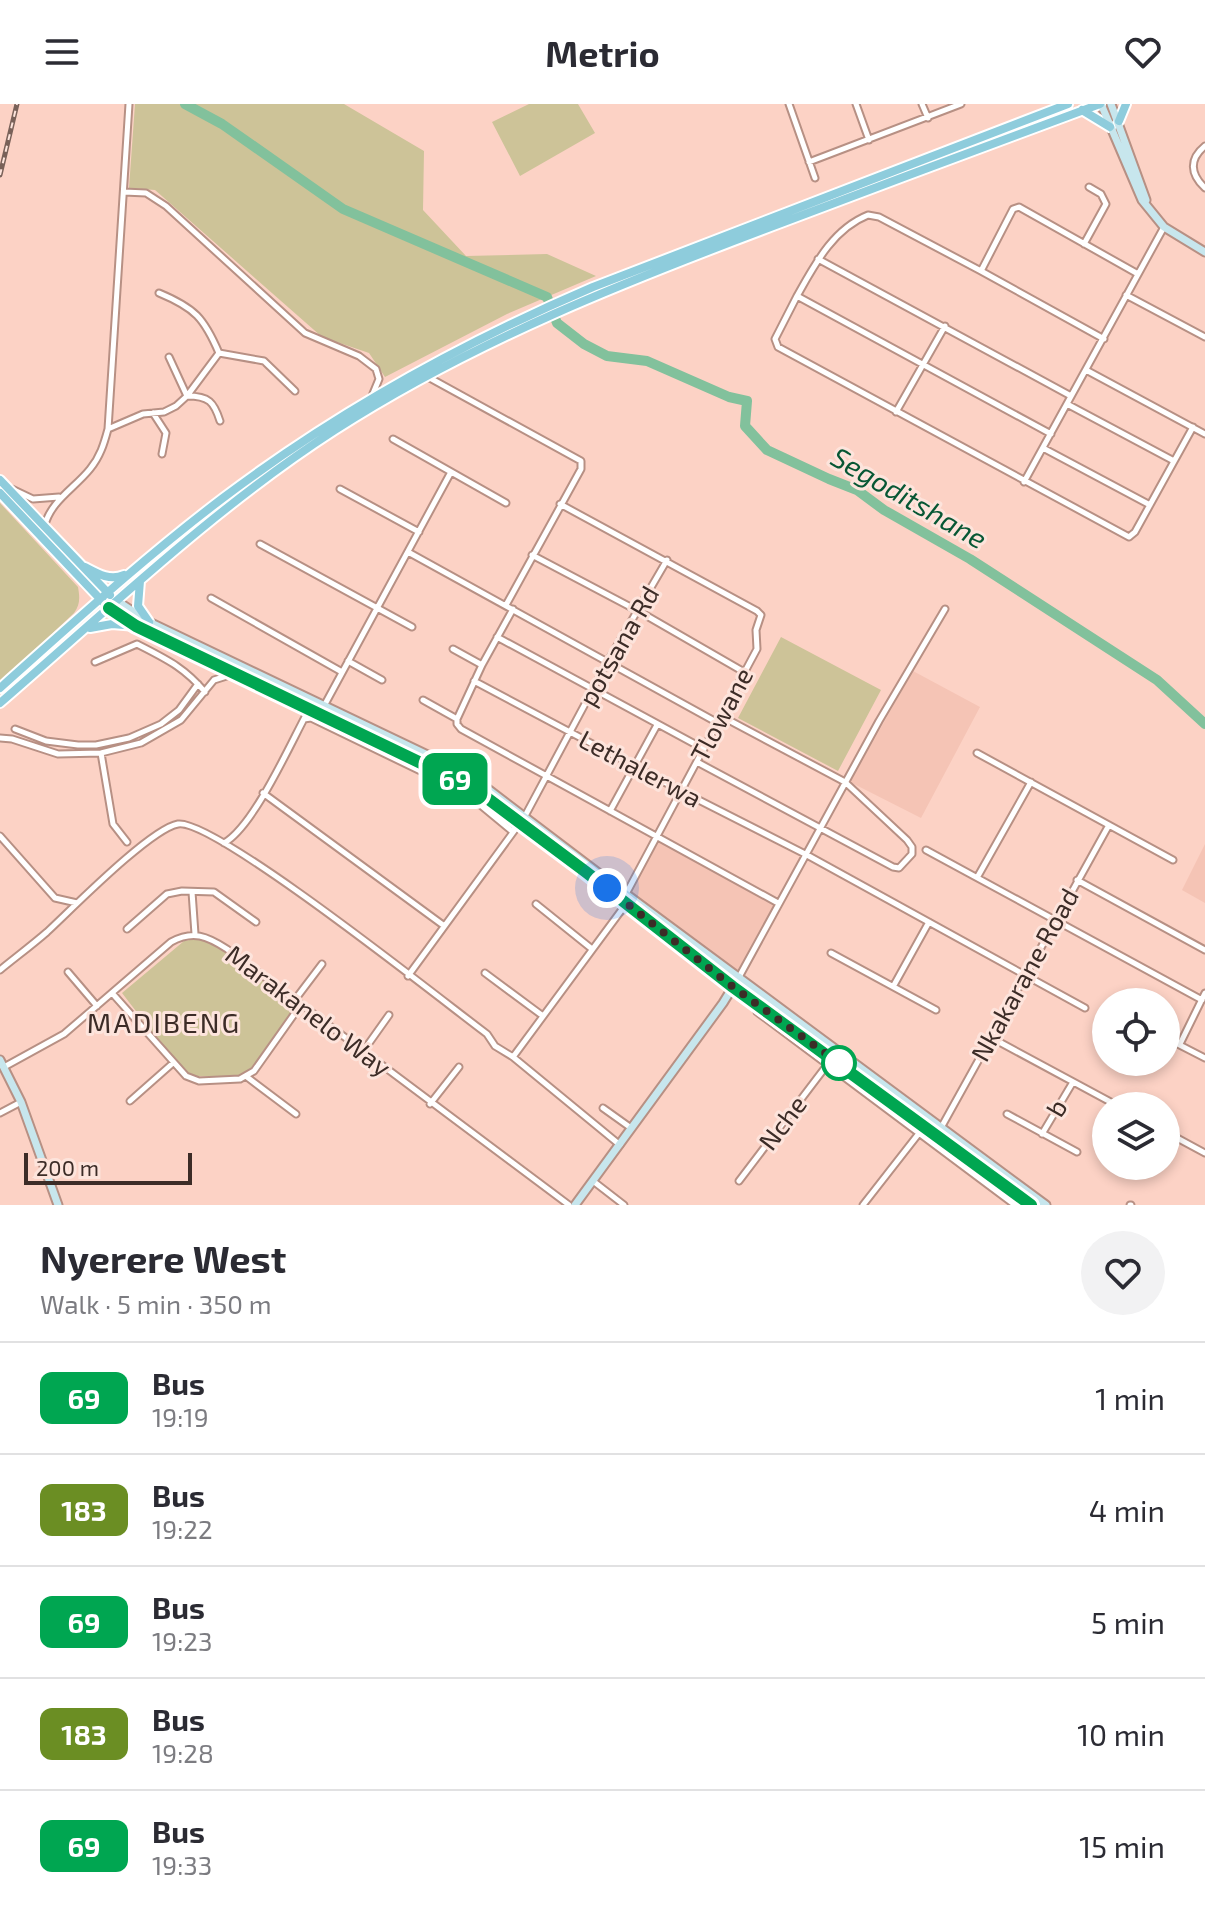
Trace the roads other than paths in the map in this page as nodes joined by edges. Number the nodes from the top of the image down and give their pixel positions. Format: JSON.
{"nodes":[{"id":1,"x":129,"y":104,"type":"edge"},
{"id":2,"x":789,"y":104,"type":"edge"},
{"id":3,"x":856,"y":104,"type":"edge"},
{"id":4,"x":922,"y":104,"type":"edge"},
{"id":5,"x":961,"y":104,"type":"edge"},
{"id":6,"x":1068,"y":104,"type":"edge"},
{"id":7,"x":1101,"y":104,"type":"edge"},
{"id":8,"x":1111,"y":104,"type":"edge"},
{"id":9,"x":1126,"y":104,"type":"edge"},
{"id":10,"x":1082,"y":110,"type":"junction"},
{"id":11,"x":928,"y":118,"type":"junction"},
{"id":12,"x":1119,"y":121,"type":"junction"},
{"id":13,"x":1110,"y":127,"type":"junction"},
{"id":14,"x":869,"y":140,"type":"junction"},
{"id":15,"x":1205,"y":146,"type":"edge"},
{"id":16,"x":809,"y":162,"type":"junction"},
{"id":17,"x":815,"y":178,"type":"dead end"},
{"id":18,"x":1089,"y":187,"type":"dead end"},
{"id":19,"x":1205,"y":188,"type":"edge"},
{"id":20,"x":124,"y":192,"type":"junction"},
{"id":21,"x":1147,"y":207,"type":"junction"},
{"id":22,"x":1164,"y":227,"type":"junction"},
{"id":23,"x":1084,"y":244,"type":"junction"},
{"id":24,"x":1205,"y":252,"type":"edge"},
{"id":25,"x":818,"y":259,"type":"junction"},
{"id":26,"x":981,"y":271,"type":"junction"},
{"id":27,"x":1138,"y":274,"type":"junction"},
{"id":28,"x":594,"y":291,"type":"junction"},
{"id":29,"x":159,"y":293,"type":"dead end"},
{"id":30,"x":1126,"y":295,"type":"junction"},
{"id":31,"x":797,"y":296,"type":"junction"},
{"id":32,"x":548,"y":310,"type":"junction"},
{"id":33,"x":945,"y":326,"type":"junction"},
{"id":34,"x":1205,"y":337,"type":"edge"},
{"id":35,"x":1104,"y":339,"type":"junction"},
{"id":36,"x":219,"y":353,"type":"junction"},
{"id":37,"x":169,"y":357,"type":"dead end"},
{"id":38,"x":924,"y":364,"type":"junction"},
{"id":39,"x":1086,"y":370,"type":"junction"},
{"id":40,"x":427,"y":377,"type":"junction"},
{"id":41,"x":295,"y":391,"type":"dead end"},
{"id":42,"x":187,"y":396,"type":"junction"},
{"id":43,"x":1071,"y":396,"type":"junction"},
{"id":44,"x":372,"y":397,"type":"junction"},
{"id":45,"x":1067,"y":404,"type":"junction"},
{"id":46,"x":896,"y":412,"type":"junction"},
{"id":47,"x":153,"y":413,"type":"junction"},
{"id":48,"x":220,"y":421,"type":"dead end"},
{"id":49,"x":1193,"y":427,"type":"junction"},
{"id":50,"x":108,"y":429,"type":"junction"},
{"id":51,"x":1051,"y":434,"type":"junction"},
{"id":52,"x":1205,"y":434,"type":"edge"},
{"id":53,"x":393,"y":439,"type":"dead end"},
{"id":54,"x":1043,"y":448,"type":"junction"},
{"id":55,"x":162,"y":454,"type":"dead end"},
{"id":56,"x":1174,"y":461,"type":"junction"},
{"id":57,"x":451,"y":472,"type":"junction"},
{"id":58,"x":1024,"y":482,"type":"junction"},
{"id":59,"x":1,"y":486,"type":"edge"},
{"id":60,"x":340,"y":489,"type":"dead end"},
{"id":61,"x":62,"y":497,"type":"junction"},
{"id":62,"x":506,"y":503,"type":"dead end"},
{"id":63,"x":560,"y":504,"type":"junction"},
{"id":64,"x":1150,"y":505,"type":"junction"},
{"id":65,"x":44,"y":529,"type":"junction"},
{"id":66,"x":419,"y":532,"type":"junction"},
{"id":67,"x":260,"y":544,"type":"dead end"},
{"id":68,"x":408,"y":552,"type":"junction"},
{"id":69,"x":532,"y":555,"type":"junction"},
{"id":70,"x":667,"y":560,"type":"junction"},
{"id":71,"x":77,"y":569,"type":"junction"},
{"id":72,"x":131,"y":572,"type":"junction"},
{"id":73,"x":141,"y":580,"type":"junction"},
{"id":74,"x":103,"y":596,"type":"junction"},
{"id":75,"x":211,"y":598,"type":"dead end"},
{"id":76,"x":117,"y":601,"type":"junction"},
{"id":77,"x":506,"y":605,"type":"junction"},
{"id":78,"x":109,"y":608,"type":"junction"},
{"id":79,"x":378,"y":608,"type":"junction"},
{"id":80,"x":513,"y":609,"type":"junction"},
{"id":81,"x":945,"y":609,"type":"dead end"},
{"id":82,"x":640,"y":612,"type":"junction"},
{"id":83,"x":80,"y":617,"type":"junction"},
{"id":84,"x":149,"y":622,"type":"junction"},
{"id":85,"x":136,"y":626,"type":"junction"},
{"id":86,"x":412,"y":627,"type":"dead end"},
{"id":87,"x":87,"y":629,"type":"junction"},
{"id":88,"x":497,"y":637,"type":"junction"},
{"id":89,"x":453,"y":649,"type":"dead end"},
{"id":90,"x":348,"y":661,"type":"junction"},
{"id":91,"x":608,"y":661,"type":"junction"},
{"id":92,"x":95,"y":662,"type":"dead end"},
{"id":93,"x":214,"y":663,"type":"junction"},
{"id":94,"x":482,"y":665,"type":"junction"},
{"id":95,"x":342,"y":672,"type":"junction"},
{"id":96,"x":744,"y":672,"type":"junction"},
{"id":97,"x":236,"y":673,"type":"junction"},
{"id":98,"x":214,"y":680,"type":"junction"},
{"id":99,"x":382,"y":680,"type":"dead end"},
{"id":100,"x":474,"y":681,"type":"junction"},
{"id":101,"x":198,"y":684,"type":"junction"},
{"id":102,"x":0,"y":688,"type":"edge"},
{"id":103,"x":593,"y":689,"type":"junction"},
{"id":104,"x":205,"y":692,"type":"junction"},
{"id":105,"x":423,"y":700,"type":"dead end"},
{"id":106,"x":0,"y":703,"type":"edge"},
{"id":107,"x":324,"y":707,"type":"junction"},
{"id":108,"x":310,"y":708,"type":"junction"},
{"id":109,"x":304,"y":719,"type":"junction"},
{"id":110,"x":457,"y":719,"type":"junction"},
{"id":111,"x":720,"y":720,"type":"junction"},
{"id":112,"x":657,"y":725,"type":"junction"},
{"id":113,"x":15,"y":729,"type":"dead end"},
{"id":114,"x":570,"y":733,"type":"junction"},
{"id":115,"x":0,"y":738,"type":"edge"},
{"id":116,"x":704,"y":749,"type":"junction"},
{"id":117,"x":101,"y":753,"type":"junction"},
{"id":118,"x":977,"y":753,"type":"dead end"},
{"id":119,"x":697,"y":762,"type":"junction"},
{"id":120,"x":634,"y":766,"type":"junction"},
{"id":121,"x":547,"y":776,"type":"junction"},
{"id":122,"x":845,"y":782,"type":"junction"},
{"id":123,"x":1031,"y":782,"type":"junction"},
{"id":124,"x":681,"y":791,"type":"junction"},
{"id":125,"x":263,"y":793,"type":"junction"},
{"id":126,"x":610,"y":811,"type":"junction"},
{"id":127,"x":522,"y":819,"type":"junction"},
{"id":128,"x":1109,"y":825,"type":"junction"},
{"id":129,"x":821,"y":827,"type":"junction"},
{"id":130,"x":513,"y":832,"type":"junction"},
{"id":131,"x":0,"y":836,"type":"edge"},
{"id":132,"x":656,"y":838,"type":"junction"},
{"id":133,"x":127,"y":842,"type":"dead end"},
{"id":134,"x":224,"y":843,"type":"junction"},
{"id":135,"x":926,"y":850,"type":"dead end"},
{"id":136,"x":807,"y":855,"type":"junction"},
{"id":137,"x":1173,"y":860,"type":"dead end"},
{"id":138,"x":978,"y":876,"type":"junction"},
{"id":139,"x":1077,"y":880,"type":"junction"},
{"id":140,"x":192,"y":891,"type":"junction"},
{"id":141,"x":626,"y":894,"type":"junction"},
{"id":142,"x":77,"y":903,"type":"junction"},
{"id":143,"x":778,"y":903,"type":"junction"},
{"id":144,"x":536,"y":904,"type":"dead end"},
{"id":145,"x":627,"y":904,"type":"junction"},
{"id":146,"x":1055,"y":919,"type":"junction"},
{"id":147,"x":256,"y":922,"type":"dead end"},
{"id":148,"x":929,"y":922,"type":"junction"},
{"id":149,"x":443,"y":925,"type":"junction"},
{"id":150,"x":127,"y":929,"type":"dead end"},
{"id":151,"x":195,"y":934,"type":"junction"},
{"id":152,"x":592,"y":949,"type":"junction"},
{"id":153,"x":1205,"y":950,"type":"edge"},
{"id":154,"x":831,"y":953,"type":"dead end"},
{"id":155,"x":322,"y":964,"type":"dead end"},
{"id":156,"x":0,"y":970,"type":"edge"},
{"id":157,"x":68,"y":972,"type":"dead end"},
{"id":158,"x":485,"y":973,"type":"dead end"},
{"id":159,"x":1025,"y":974,"type":"junction"},
{"id":160,"x":408,"y":976,"type":"junction"},
{"id":161,"x":739,"y":977,"type":"junction"},
{"id":162,"x":894,"y":985,"type":"junction"},
{"id":163,"x":733,"y":987,"type":"junction"},
{"id":164,"x":112,"y":993,"type":"junction"},
{"id":165,"x":1203,"y":996,"type":"edge"},
{"id":166,"x":294,"y":1001,"type":"junction"},
{"id":167,"x":97,"y":1006,"type":"junction"},
{"id":168,"x":300,"y":1006,"type":"junction"},
{"id":169,"x":1085,"y":1008,"type":"dead end"},
{"id":170,"x":936,"y":1010,"type":"dead end"},
{"id":171,"x":757,"y":1012,"type":"dead end"},
{"id":172,"x":389,"y":1015,"type":"dead end"},
{"id":173,"x":543,"y":1016,"type":"junction"},
{"id":174,"x":990,"y":1037,"type":"junction"},
{"id":175,"x":1180,"y":1044,"type":"joint"},
{"id":176,"x":362,"y":1053,"type":"junction"},
{"id":177,"x":513,"y":1057,"type":"junction"},
{"id":178,"x":1205,"y":1058,"type":"edge"},
{"id":179,"x":173,"y":1063,"type":"junction"},
{"id":180,"x":2,"y":1064,"type":"edge"},
{"id":181,"x":827,"y":1065,"type":"junction"},
{"id":182,"x":459,"y":1067,"type":"dead end"},
{"id":183,"x":247,"y":1077,"type":"junction"},
{"id":184,"x":1073,"y":1082,"type":"junction"},
{"id":185,"x":1092,"y":1092,"type":"edge"},
{"id":186,"x":130,"y":1101,"type":"dead end"},
{"id":187,"x":21,"y":1102,"type":"junction"},
{"id":188,"x":430,"y":1104,"type":"junction"},
{"id":189,"x":603,"y":1108,"type":"dead end"},
{"id":190,"x":0,"y":1113,"type":"edge"},
{"id":191,"x":296,"y":1114,"type":"dead end"},
{"id":192,"x":1007,"y":1114,"type":"dead end"},
{"id":193,"x":942,"y":1126,"type":"junction"},
{"id":194,"x":632,"y":1129,"type":"junction"},
{"id":195,"x":922,"y":1129,"type":"junction"},
{"id":196,"x":1042,"y":1134,"type":"junction"},
{"id":197,"x":1180,"y":1140,"type":"edge"},
{"id":198,"x":620,"y":1145,"type":"junction"},
{"id":199,"x":1077,"y":1152,"type":"dead end"},
{"id":200,"x":1205,"y":1153,"type":"edge"},
{"id":201,"x":592,"y":1181,"type":"junction"},
{"id":202,"x":739,"y":1181,"type":"dead end"},
{"id":203,"x":1019,"y":1191,"type":"junction"},
{"id":204,"x":1011,"y":1204,"type":"edge"},
{"id":205,"x":58,"y":1205,"type":"edge"},
{"id":206,"x":572,"y":1205,"type":"edge"},
{"id":207,"x":624,"y":1205,"type":"edge"},
{"id":208,"x":863,"y":1205,"type":"edge"},
{"id":209,"x":1031,"y":1205,"type":"edge"},
{"id":210,"x":1046,"y":1205,"type":"edge"}],
"edges":[{"from":1,"to":20,"type":"street"},
{"from":2,"to":16,"type":"street"},
{"from":3,"to":14,"type":"street"},
{"from":4,"to":11,"type":"street"},
{"from":5,"to":11,"type":"street"},
{"from":6,"to":28,"type":"main road"},
{"from":7,"to":10,"type":"main road"},
{"from":7,"to":13,"type":"main road"},
{"from":8,"to":12,"type":"main road"},
{"from":9,"to":12,"type":"main road"},
{"from":10,"to":13,"type":"main road"},
{"from":10,"to":28,"type":"main road"},
{"from":11,"to":14,"type":"street"},
{"from":12,"to":21,"type":"main road"},
{"from":13,"to":21,"type":"main road"},
{"from":14,"to":16,"type":"street"},
{"from":15,"to":19,"type":"street"},
{"from":16,"to":17,"type":"street"},
{"from":18,"to":23,"type":"street"},
{"from":20,"to":44,"type":"street"},
{"from":20,"to":50,"type":"street"},
{"from":21,"to":22,"type":"main road"},
{"from":22,"to":24,"type":"main road"},
{"from":22,"to":27,"type":"street"},
{"from":23,"to":26,"type":"street"},
{"from":23,"to":27,"type":"street"},
{"from":25,"to":26,"type":"street"},
{"from":25,"to":31,"type":"street"},
{"from":25,"to":33,"type":"street"},
{"from":26,"to":35,"type":"street"},
{"from":27,"to":30,"type":"street"},
{"from":28,"to":32,"type":"main road"},
{"from":29,"to":36,"type":"street"},
{"from":30,"to":34,"type":"street"},
{"from":30,"to":35,"type":"street"},
{"from":31,"to":38,"type":"street"},
{"from":31,"to":46,"type":"street"},
{"from":32,"to":40,"type":"main road"},
{"from":32,"to":44,"type":"main road"},
{"from":33,"to":38,"type":"street"},
{"from":33,"to":43,"type":"street"},
{"from":35,"to":39,"type":"street"},
{"from":36,"to":41,"type":"street"},
{"from":36,"to":42,"type":"street"},
{"from":37,"to":42,"type":"street"},
{"from":38,"to":46,"type":"street"},
{"from":38,"to":51,"type":"street"},
{"from":39,"to":43,"type":"street"},
{"from":39,"to":49,"type":"street"},
{"from":40,"to":63,"type":"street"},
{"from":40,"to":73,"type":"main road"},
{"from":42,"to":47,"type":"street"},
{"from":42,"to":48,"type":"street"},
{"from":43,"to":45,"type":"street"},
{"from":44,"to":72,"type":"main road"},
{"from":45,"to":51,"type":"street"},
{"from":45,"to":56,"type":"street"},
{"from":46,"to":58,"type":"street"},
{"from":47,"to":50,"type":"street"},
{"from":47,"to":55,"type":"street"},
{"from":49,"to":52,"type":"street"},
{"from":49,"to":56,"type":"street"},
{"from":50,"to":61,"type":"street"},
{"from":51,"to":54,"type":"street"},
{"from":53,"to":57,"type":"street"},
{"from":54,"to":58,"type":"street"},
{"from":54,"to":64,"type":"street"},
{"from":56,"to":64,"type":"street"},
{"from":57,"to":62,"type":"street"},
{"from":57,"to":66,"type":"street"},
{"from":58,"to":64,"type":"street"},
{"from":59,"to":61,"type":"street"},
{"from":59,"to":65,"type":"main road"},
{"from":59,"to":71,"type":"main road"},
{"from":60,"to":66,"type":"street"},
{"from":61,"to":65,"type":"street"},
{"from":63,"to":69,"type":"street"},
{"from":63,"to":70,"type":"street"},
{"from":65,"to":71,"type":"main road"},
{"from":66,"to":68,"type":"street"},
{"from":67,"to":79,"type":"street"},
{"from":68,"to":77,"type":"street"},
{"from":68,"to":79,"type":"street"},
{"from":69,"to":77,"type":"street"},
{"from":69,"to":82,"type":"street"},
{"from":70,"to":82,"type":"street","name":"potsana Rd"},
{"from":70,"to":96,"type":"street","name":"Tlowane"},
{"from":71,"to":72,"type":"main road"},
{"from":71,"to":74,"type":"main road"},
{"from":71,"to":83,"type":"main road"},
{"from":72,"to":74,"type":"main road"},
{"from":73,"to":76,"type":"main road"},
{"from":73,"to":84,"type":"main road"},
{"from":74,"to":76,"type":"main road"},
{"from":74,"to":78,"type":"main road"},
{"from":74,"to":83,"type":"main road"},
{"from":75,"to":95,"type":"street"},
{"from":76,"to":78,"type":"main road"},
{"from":76,"to":84,"type":"main road"},
{"from":77,"to":80,"type":"street"},
{"from":78,"to":85,"type":"main road"},
{"from":78,"to":87,"type":"main road"},
{"from":79,"to":86,"type":"street"},
{"from":79,"to":90,"type":"street"},
{"from":80,"to":88,"type":"street"},
{"from":80,"to":91,"type":"street"},
{"from":81,"to":122,"type":"street"},
{"from":82,"to":91,"type":"street","name":"potsana Rd"},
{"from":82,"to":96,"type":"street"},
{"from":83,"to":102,"type":"main road"},
{"from":84,"to":107,"type":"main road"},
{"from":85,"to":87,"type":"main road"},
{"from":85,"to":93,"type":"main road"},
{"from":87,"to":106,"type":"main road"},
{"from":88,"to":94,"type":"street"},
{"from":88,"to":103,"type":"street"},
{"from":89,"to":94,"type":"street"},
{"from":90,"to":95,"type":"street"},
{"from":90,"to":99,"type":"street"},
{"from":91,"to":103,"type":"street","name":"potsana Rd"},
{"from":91,"to":111,"type":"street"},
{"from":92,"to":101,"type":"street"},
{"from":93,"to":97,"type":"main road"},
{"from":93,"to":98,"type":"street"},
{"from":94,"to":100,"type":"street"},
{"from":95,"to":107,"type":"street"},
{"from":96,"to":111,"type":"street","name":"Tlowane"},
{"from":97,"to":98,"type":"street"},
{"from":97,"to":108,"type":"main road"},
{"from":98,"to":104,"type":"street"},
{"from":100,"to":110,"type":"street"},
{"from":100,"to":114,"type":"street","name":"Lethalerwa"},
{"from":101,"to":104,"type":"street"},
{"from":101,"to":113,"type":"street"},
{"from":103,"to":112,"type":"street"},
{"from":103,"to":114,"type":"street","name":"potsana Rd"},
{"from":104,"to":117,"type":"street"},
{"from":105,"to":110,"type":"street"},
{"from":107,"to":127,"type":"main road"},
{"from":108,"to":109,"type":"street"},
{"from":108,"to":127,"type":"main road"},
{"from":109,"to":125,"type":"street"},
{"from":109,"to":130,"type":"street"},
{"from":110,"to":121,"type":"street"},
{"from":111,"to":116,"type":"street","name":"Tlowane"},
{"from":111,"to":122,"type":"street"},
{"from":112,"to":116,"type":"street"},
{"from":112,"to":120,"type":"street"},
{"from":114,"to":120,"type":"street","name":"Lethalerwa"},
{"from":114,"to":121,"type":"street","name":"potsana Rd"},
{"from":115,"to":117,"type":"street"},
{"from":116,"to":119,"type":"street","name":"Tlowane"},
{"from":117,"to":133,"type":"street"},
{"from":118,"to":123,"type":"street"},
{"from":119,"to":124,"type":"street","name":"Tlowane"},
{"from":119,"to":129,"type":"street"},
{"from":120,"to":124,"type":"street","name":"Lethalerwa"},
{"from":120,"to":126,"type":"street"},
{"from":121,"to":126,"type":"street"},
{"from":121,"to":127,"type":"street","name":"potsana Rd"},
{"from":122,"to":129,"type":"street"},
{"from":122,"to":129,"type":"street"},
{"from":123,"to":128,"type":"street"},
{"from":123,"to":138,"type":"street"},
{"from":124,"to":132,"type":"street","name":"Tlowane"},
{"from":124,"to":136,"type":"street","name":"Lethalerwa"},
{"from":125,"to":134,"type":"street"},
{"from":125,"to":149,"type":"street"},
{"from":126,"to":132,"type":"street"},
{"from":127,"to":130,"type":"street","name":"potsana Rd"},
{"from":127,"to":141,"type":"main road"},
{"from":127,"to":145,"type":"main road"},
{"from":128,"to":137,"type":"street"},
{"from":128,"to":139,"type":"street","name":"Nkakarane Road"},
{"from":129,"to":136,"type":"street"},
{"from":130,"to":149,"type":"street","name":"potsana Rd"},
{"from":131,"to":142,"type":"street"},
{"from":132,"to":141,"type":"street","name":"Tlowane"},
{"from":132,"to":143,"type":"street"},
{"from":134,"to":142,"type":"street"},
{"from":134,"to":160,"type":"street"},
{"from":135,"to":138,"type":"street"},
{"from":136,"to":143,"type":"street"},
{"from":136,"to":148,"type":"street","name":"Lethalerwa"},
{"from":138,"to":146,"type":"street"},
{"from":139,"to":146,"type":"street","name":"Nkakarane Road"},
{"from":139,"to":153,"type":"street"},
{"from":140,"to":147,"type":"street"},
{"from":140,"to":150,"type":"street"},
{"from":140,"to":151,"type":"street"},
{"from":141,"to":161,"type":"main road"},
{"from":142,"to":156,"type":"street"},
{"from":143,"to":161,"type":"street"},
{"from":144,"to":152,"type":"street"},
{"from":145,"to":152,"type":"street"},
{"from":145,"to":163,"type":"main road"},
{"from":146,"to":159,"type":"street","name":"Nkakarane Road"},
{"from":146,"to":165,"type":"street"},
{"from":148,"to":159,"type":"street","name":"Lethalerwa"},
{"from":148,"to":162,"type":"street"},
{"from":149,"to":160,"type":"street","name":"potsana Rd"},
{"from":151,"to":164,"type":"street","name":"Marakanelo Way"},
{"from":151,"to":166,"type":"street","name":"Marakanelo Way"},
{"from":152,"to":173,"type":"street"},
{"from":154,"to":162,"type":"street"},
{"from":155,"to":166,"type":"street"},
{"from":157,"to":167,"type":"street"},
{"from":158,"to":173,"type":"street"},
{"from":159,"to":169,"type":"street","name":"Lethalerwa"},
{"from":159,"to":174,"type":"street","name":"Nkakarane Road"},
{"from":160,"to":177,"type":"street"},
{"from":161,"to":163,"type":"main road"},
{"from":161,"to":193,"type":"main road"},
{"from":162,"to":170,"type":"street"},
{"from":163,"to":194,"type":"main road"},
{"from":163,"to":195,"type":"main road"},
{"from":164,"to":167,"type":"street","name":"Marakanelo Way"},
{"from":164,"to":179,"type":"street"},
{"from":165,"to":175,"type":"street"},
{"from":166,"to":168,"type":"street","name":"Marakanelo Way"},
{"from":167,"to":180,"type":"street","name":"Marakanelo Way"},
{"from":168,"to":176,"type":"street","name":"Marakanelo Way"},
{"from":168,"to":183,"type":"street"},
{"from":171,"to":181,"type":"street"},
{"from":172,"to":176,"type":"street"},
{"from":173,"to":177,"type":"street"},
{"from":174,"to":184,"type":"street"},
{"from":174,"to":193,"type":"street","name":"Nkakarane Road"},
{"from":175,"to":178,"type":"street"},
{"from":176,"to":188,"type":"street","name":"Marakanelo Way"},
{"from":177,"to":198,"type":"street"},
{"from":179,"to":183,"type":"street"},
{"from":179,"to":186,"type":"street"},
{"from":180,"to":187,"type":"main road"},
{"from":181,"to":195,"type":"street"},
{"from":181,"to":202,"type":"street","name":"Nche"},
{"from":182,"to":188,"type":"street"},
{"from":183,"to":191,"type":"street"},
{"from":184,"to":185,"type":"street"},
{"from":184,"to":196,"type":"street","name":"b"},
{"from":187,"to":190,"type":"street"},
{"from":187,"to":205,"type":"main road"},
{"from":188,"to":206,"type":"street","name":"Marakanelo Way"},
{"from":189,"to":194,"type":"street"},
{"from":192,"to":196,"type":"street"},
{"from":193,"to":203,"type":"main road"},
{"from":194,"to":198,"type":"main road"},
{"from":195,"to":203,"type":"main road"},
{"from":195,"to":204,"type":"street"},
{"from":195,"to":208,"type":"street"},
{"from":196,"to":199,"type":"street"},
{"from":197,"to":200,"type":"street"},
{"from":198,"to":201,"type":"main road"},
{"from":201,"to":206,"type":"main road"},
{"from":201,"to":207,"type":"street"},
{"from":203,"to":204,"type":"street"},
{"from":203,"to":209,"type":"main road"},
{"from":203,"to":210,"type":"main road"}]}
